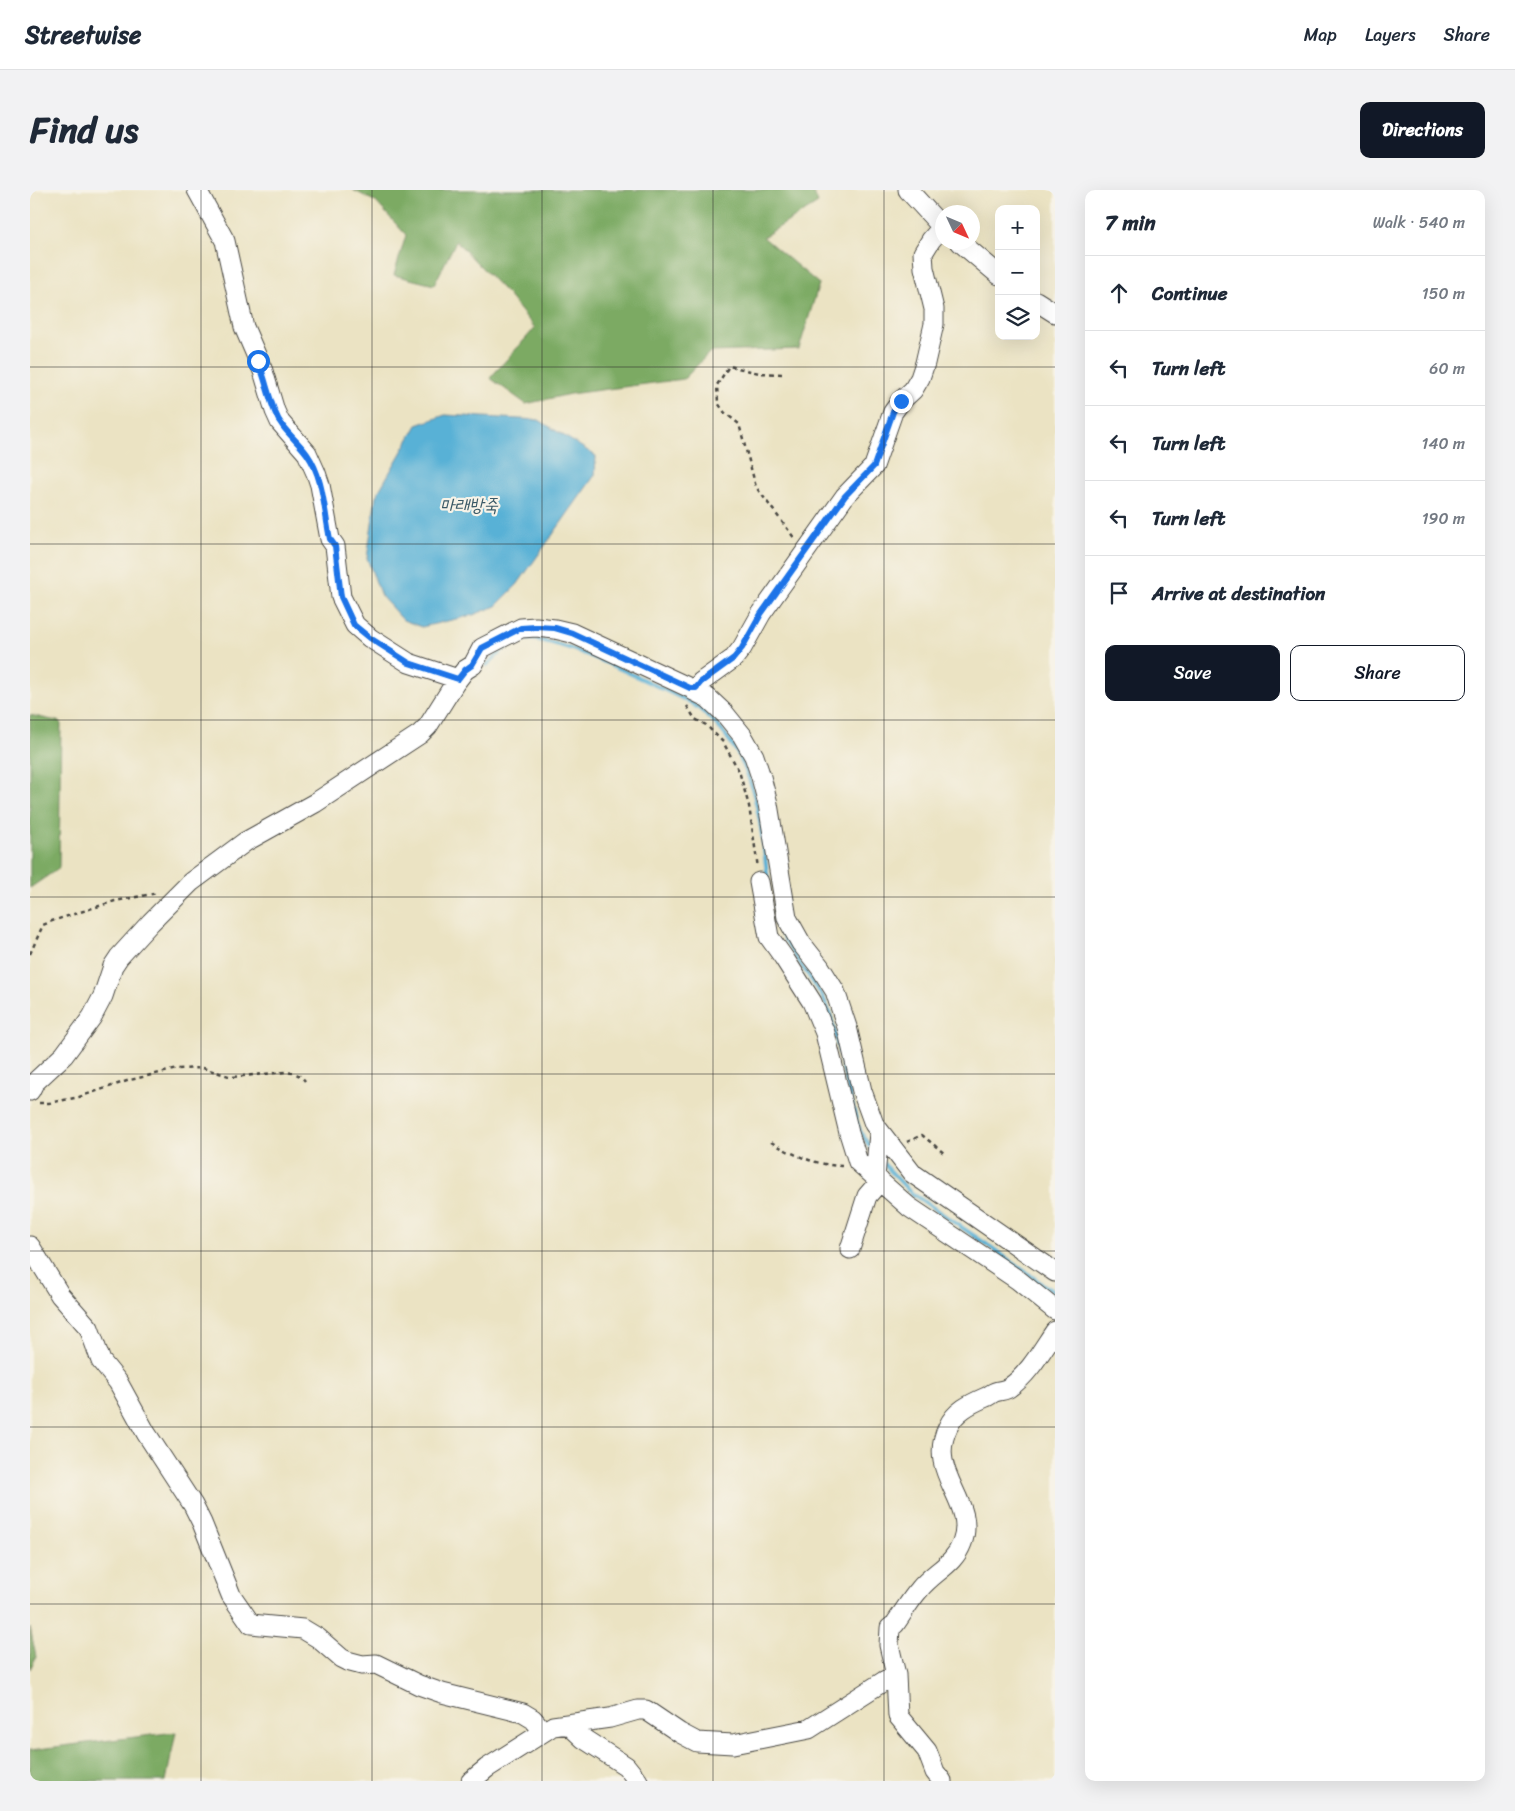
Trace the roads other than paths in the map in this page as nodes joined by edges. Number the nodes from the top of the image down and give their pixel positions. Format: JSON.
{"nodes":[{"id":1,"x":197,"y":190,"type":"edge"},
{"id":2,"x":908,"y":190,"type":"edge"},
{"id":3,"x":935,"y":219,"type":"edge"},
{"id":4,"x":935,"y":235,"type":"edge"},
{"id":5,"x":969,"y":250,"type":"edge"},
{"id":6,"x":995,"y":272,"type":"edge"},
{"id":7,"x":1040,"y":304,"type":"edge"},
{"id":8,"x":1055,"y":313,"type":"edge"},
{"id":9,"x":458,"y":679,"type":"junction"},
{"id":10,"x":693,"y":695,"type":"junction"},
{"id":11,"x":759,"y":882,"type":"road end"},
{"id":12,"x":31,"y":1097,"type":"edge"},
{"id":13,"x":879,"y":1132,"type":"junction"},
{"id":14,"x":877,"y":1179,"type":"junction"},
{"id":15,"x":30,"y":1246,"type":"edge"},
{"id":16,"x":850,"y":1249,"type":"dead end"},
{"id":17,"x":1055,"y":1272,"type":"edge"},
{"id":18,"x":1055,"y":1310,"type":"edge"},
{"id":19,"x":1055,"y":1331,"type":"edge"},
{"id":20,"x":896,"y":1675,"type":"junction"},
{"id":21,"x":568,"y":1724,"type":"junction"},
{"id":22,"x":543,"y":1731,"type":"junction"},
{"id":23,"x":936,"y":1778,"type":"edge"},
{"id":24,"x":471,"y":1781,"type":"edge"},
{"id":25,"x":638,"y":1781,"type":"edge"}],
"edges":[{"from":1,"to":9,"type":"street"},
{"from":2,"to":3,"type":"street"},
{"from":4,"to":10,"type":"street"},
{"from":5,"to":6,"type":"street"},
{"from":7,"to":8,"type":"street"},
{"from":9,"to":10,"type":"street"},
{"from":9,"to":12,"type":"street"},
{"from":10,"to":13,"type":"street"},
{"from":11,"to":14,"type":"street"},
{"from":13,"to":14,"type":"street"},
{"from":13,"to":17,"type":"street"},
{"from":14,"to":16,"type":"street"},
{"from":14,"to":18,"type":"street"},
{"from":15,"to":22,"type":"street"},
{"from":19,"to":20,"type":"street"},
{"from":20,"to":21,"type":"street"},
{"from":20,"to":23,"type":"street"},
{"from":21,"to":22,"type":"street"},
{"from":21,"to":25,"type":"street"},
{"from":22,"to":24,"type":"street"}]}
